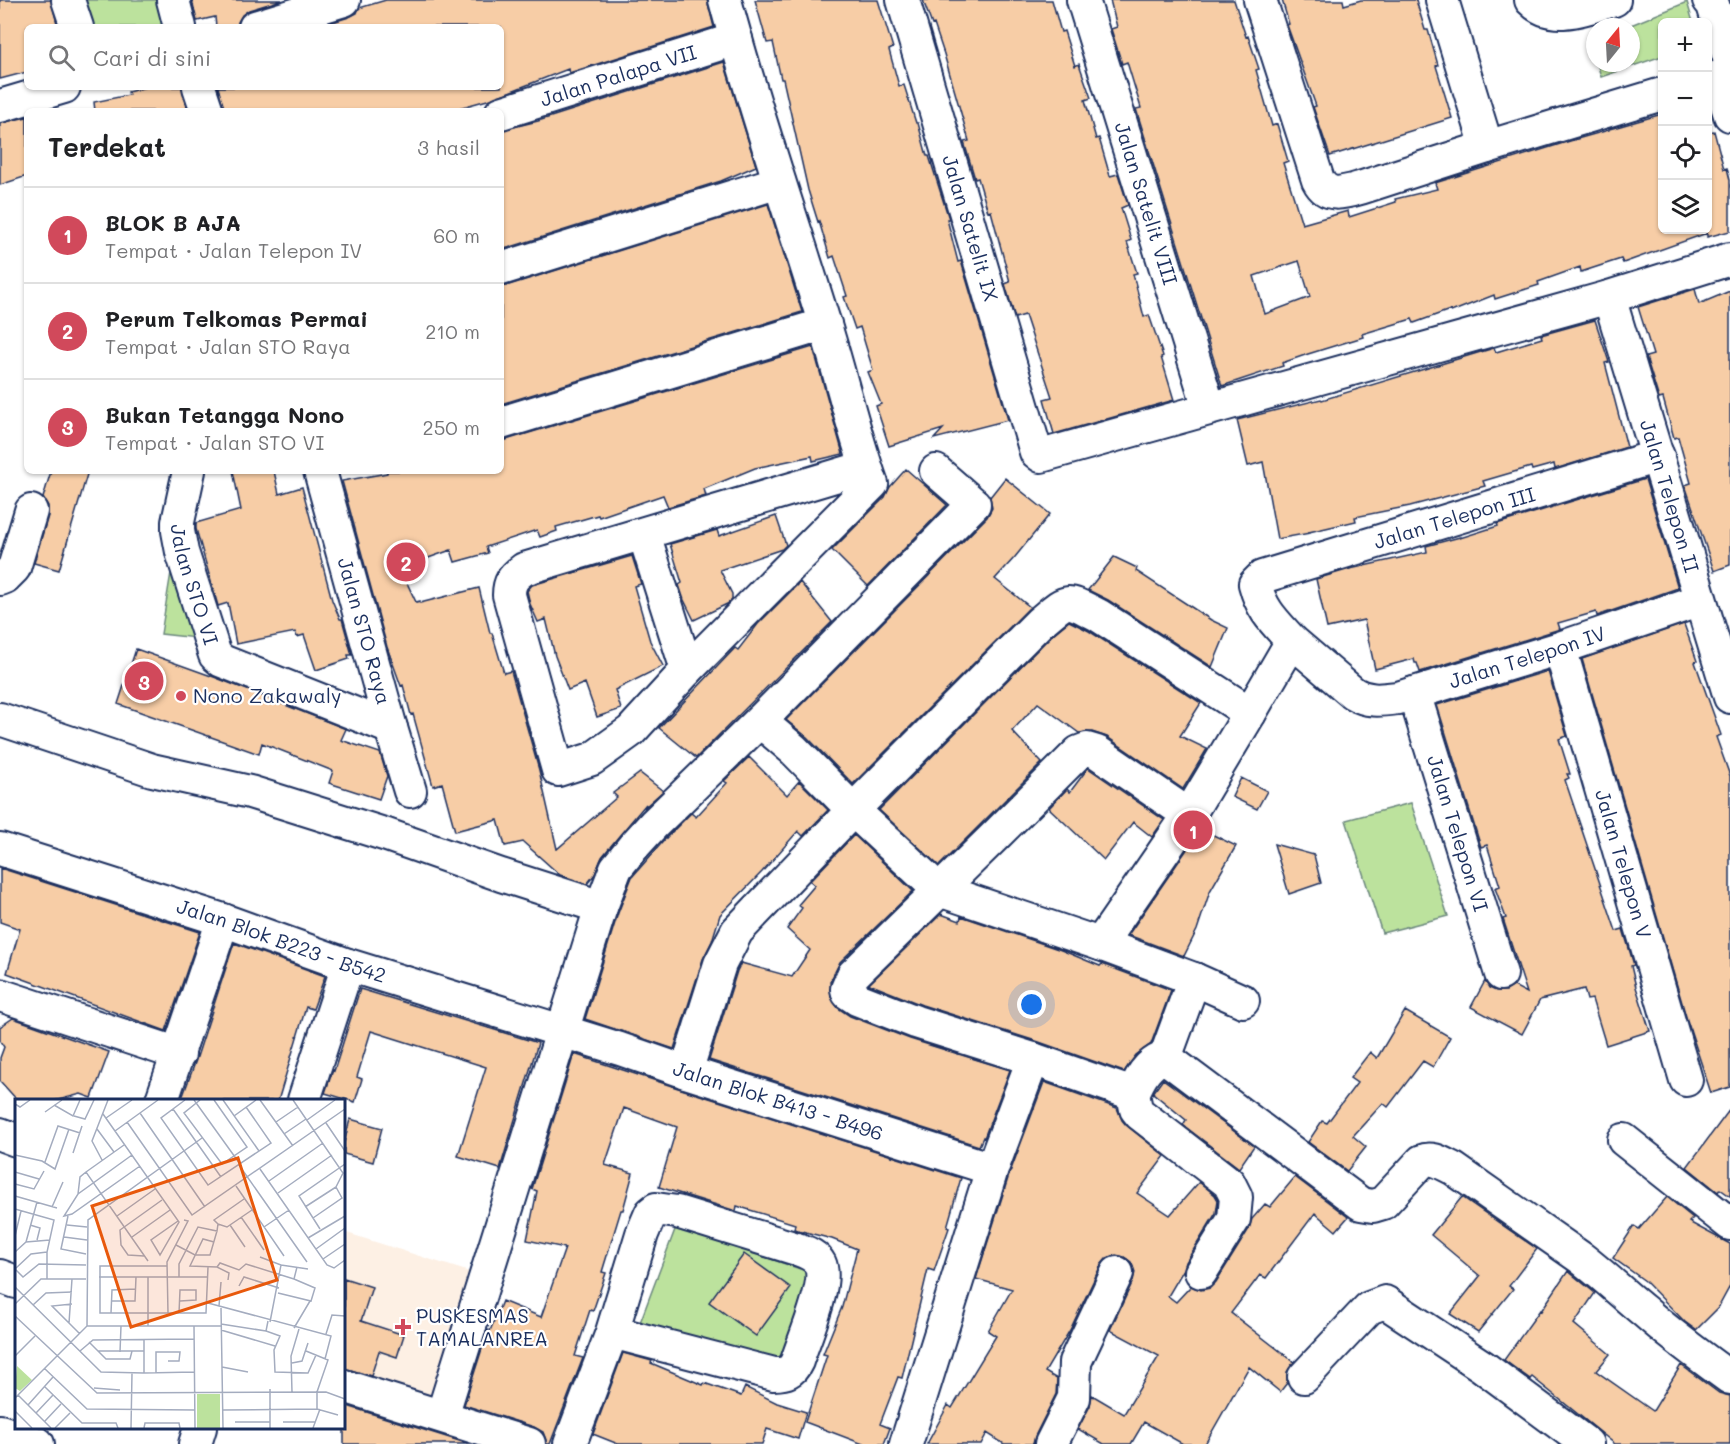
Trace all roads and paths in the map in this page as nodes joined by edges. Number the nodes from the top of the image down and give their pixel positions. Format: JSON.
{"nodes":[{"id":1,"x":69,"y":0,"type":"edge"},
{"id":2,"x":173,"y":0,"type":"edge"},
{"id":3,"x":344,"y":0,"type":"edge"},
{"id":4,"x":725,"y":0,"type":"edge"},
{"id":5,"x":903,"y":0,"type":"edge"},
{"id":6,"x":1083,"y":0,"type":"edge"},
{"id":7,"x":1260,"y":0,"type":"edge"},
{"id":8,"x":1442,"y":0,"type":"edge"},
{"id":9,"x":1531,"y":0,"type":"edge"},
{"id":10,"x":1614,"y":0,"type":"edge"},
{"id":11,"x":1712,"y":2,"type":"edge"},
{"id":12,"x":76,"y":24,"type":"edge"},
{"id":13,"x":179,"y":24,"type":"edge"},
{"id":14,"x":265,"y":24,"type":"edge"},
{"id":15,"x":736,"y":39,"type":"junction"},
{"id":16,"x":1721,"y":73,"type":"edge"},
{"id":17,"x":54,"y":90,"type":"edge"},
{"id":18,"x":200,"y":90,"type":"edge"},
{"id":19,"x":1658,"y":95,"type":"edge"},
{"id":20,"x":0,"y":106,"type":"edge"},
{"id":21,"x":206,"y":108,"type":"edge"},
{"id":22,"x":504,"y":112,"type":"edge"},
{"id":23,"x":1730,"y":115,"type":"edge"},
{"id":24,"x":1487,"y":147,"type":"junction"},
{"id":25,"x":779,"y":182,"type":"junction"},
{"id":26,"x":1730,"y":258,"type":"edge"},
{"id":27,"x":504,"y":268,"type":"edge"},
{"id":28,"x":1609,"y":297,"type":"junction"},
{"id":29,"x":825,"y":324,"type":"junction"},
{"id":30,"x":1209,"y":408,"type":"junction"},
{"id":31,"x":504,"y":422,"type":"edge"},
{"id":32,"x":1658,"y":456,"type":"junction"},
{"id":33,"x":865,"y":466,"type":"junction"},
{"id":34,"x":936,"y":471,"type":"dead end"},
{"id":35,"x":188,"y":474,"type":"edge"},
{"id":36,"x":329,"y":474,"type":"edge"},
{"id":37,"x":31,"y":511,"type":"dead end"},
{"id":38,"x":644,"y":534,"type":"junction"},
{"id":39,"x":0,"y":579,"type":"edge"},
{"id":40,"x":1700,"y":600,"type":"junction"},
{"id":41,"x":1292,"y":641,"type":"junction"},
{"id":42,"x":1560,"y":648,"type":"junction"},
{"id":43,"x":687,"y":670,"type":"junction"},
{"id":44,"x":1414,"y":693,"type":"junction"},
{"id":45,"x":1730,"y":697,"type":"edge"},
{"id":46,"x":1250,"y":713,"type":"junction"},
{"id":47,"x":0,"y":719,"type":"edge"},
{"id":48,"x":760,"y":721,"type":"junction"},
{"id":49,"x":391,"y":728,"type":"junction"},
{"id":50,"x":410,"y":791,"type":"dead end"},
{"id":51,"x":853,"y":810,"type":"junction"},
{"id":52,"x":1189,"y":815,"type":"junction"},
{"id":53,"x":0,"y":849,"type":"edge"},
{"id":54,"x":939,"y":890,"type":"junction"},
{"id":55,"x":601,"y":907,"type":"junction"},
{"id":56,"x":223,"y":920,"type":"junction"},
{"id":57,"x":1100,"y":944,"type":"junction"},
{"id":58,"x":348,"y":965,"type":"junction"},
{"id":59,"x":1501,"y":974,"type":"dead end"},
{"id":60,"x":1194,"y":979,"type":"junction"},
{"id":61,"x":0,"y":995,"type":"edge"},
{"id":62,"x":1243,"y":1001,"type":"dead end"},
{"id":63,"x":562,"y":1031,"type":"junction"},
{"id":64,"x":179,"y":1054,"type":"junction"},
{"id":65,"x":1165,"y":1058,"type":"junction"},
{"id":66,"x":1033,"y":1059,"type":"junction"},
{"id":67,"x":686,"y":1072,"type":"junction"},
{"id":68,"x":1686,"y":1080,"type":"dead end"},
{"id":69,"x":1133,"y":1094,"type":"junction"},
{"id":70,"x":163,"y":1099,"type":"edge"},
{"id":71,"x":305,"y":1099,"type":"edge"},
{"id":72,"x":0,"y":1134,"type":"edge"},
{"id":73,"x":15,"y":1140,"type":"edge"},
{"id":74,"x":1624,"y":1140,"type":"dead end"},
{"id":75,"x":992,"y":1169,"type":"junction"},
{"id":76,"x":1730,"y":1224,"type":"edge"},
{"id":77,"x":1201,"y":1272,"type":"dead end"},
{"id":78,"x":1118,"y":1273,"type":"dead end"},
{"id":79,"x":0,"y":1276,"type":"edge"},
{"id":80,"x":15,"y":1282,"type":"edge"},
{"id":81,"x":612,"y":1332,"type":"junction"},
{"id":82,"x":1304,"y":1377,"type":"dead end"},
{"id":83,"x":1730,"y":1378,"type":"edge"},
{"id":84,"x":345,"y":1386,"type":"edge"},
{"id":85,"x":441,"y":1416,"type":"junction"},
{"id":86,"x":200,"y":1429,"type":"edge"},
{"id":87,"x":0,"y":1431,"type":"edge"},
{"id":88,"x":38,"y":1444,"type":"edge"},
{"id":89,"x":195,"y":1444,"type":"edge"},
{"id":90,"x":529,"y":1444,"type":"edge"},
{"id":91,"x":570,"y":1444,"type":"edge"},
{"id":92,"x":906,"y":1444,"type":"edge"},
{"id":93,"x":1051,"y":1444,"type":"edge"},
{"id":94,"x":1587,"y":1444,"type":"edge"}],
"edges":[{"from":1,"to":12,"type":"street"},
{"from":2,"to":13,"type":"street"},
{"from":3,"to":14,"type":"street"},
{"from":4,"to":15,"type":"street"},
{"from":5,"to":30,"type":"street","name":"Jalan Satelit IX"},
{"from":6,"to":30,"type":"street","name":"Jalan Satelit VIII"},
{"from":7,"to":24,"type":"street"},
{"from":8,"to":24,"type":"street"},
{"from":9,"to":10,"type":"street"},
{"from":11,"to":16,"type":"street"},
{"from":15,"to":22,"type":"street","name":"Jalan Palapa VII"},
{"from":15,"to":25,"type":"street"},
{"from":16,"to":23,"type":"street"},
{"from":17,"to":20,"type":"street"},
{"from":18,"to":21,"type":"street"},
{"from":19,"to":24,"type":"street"},
{"from":25,"to":27,"type":"street"},
{"from":25,"to":29,"type":"street"},
{"from":26,"to":28,"type":"street"},
{"from":28,"to":30,"type":"street"},
{"from":28,"to":32,"type":"street","name":"Jalan Telepon II"},
{"from":29,"to":31,"type":"street"},
{"from":29,"to":33,"type":"street"},
{"from":32,"to":40,"type":"street","name":"Jalan Telepon II"},
{"from":32,"to":41,"type":"street","name":"Jalan Telepon III"},
{"from":33,"to":38,"type":"street"},
{"from":33,"to":43,"type":"street"},
{"from":34,"to":48,"type":"street"},
{"from":35,"to":49,"type":"street","name":"Jalan STO VI"},
{"from":36,"to":49,"type":"street","name":"Jalan STO Raya"},
{"from":37,"to":39,"type":"street"},
{"from":38,"to":43,"type":"street"},
{"from":38,"to":43,"type":"street"},
{"from":40,"to":42,"type":"street","name":"Jalan Telepon IV"},
{"from":40,"to":45,"type":"street","name":"Jalan Telepon II"},
{"from":41,"to":44,"type":"street","name":"Jalan Telepon IV"},
{"from":41,"to":46,"type":"street"},
{"from":42,"to":44,"type":"street","name":"Jalan Telepon IV"},
{"from":42,"to":68,"type":"street","name":"Jalan Telepon V"},
{"from":44,"to":59,"type":"street","name":"Jalan Telepon VI"},
{"from":46,"to":51,"type":"street"},
{"from":46,"to":52,"type":"street"},
{"from":47,"to":55,"type":"street"},
{"from":48,"to":51,"type":"street"},
{"from":48,"to":55,"type":"street"},
{"from":49,"to":50,"type":"street","name":"Jalan STO Raya"},
{"from":51,"to":54,"type":"street"},
{"from":51,"to":67,"type":"street"},
{"from":52,"to":54,"type":"street"},
{"from":52,"to":57,"type":"street"},
{"from":53,"to":56,"type":"street","name":"Jalan Blok B223 - B542"},
{"from":54,"to":57,"type":"street"},
{"from":54,"to":66,"type":"street"},
{"from":55,"to":63,"type":"street"},
{"from":56,"to":58,"type":"street","name":"Jalan Blok B223 - B542"},
{"from":56,"to":64,"type":"street"},
{"from":57,"to":60,"type":"street"},
{"from":58,"to":63,"type":"street","name":"Jalan Blok B223 - B542"},
{"from":58,"to":71,"type":"street"},
{"from":60,"to":62,"type":"street"},
{"from":60,"to":65,"type":"street"},
{"from":61,"to":64,"type":"street"},
{"from":63,"to":67,"type":"street","name":"Jalan Blok B413 - B496"},
{"from":63,"to":85,"type":"street"},
{"from":64,"to":70,"type":"street"},
{"from":65,"to":69,"type":"street"},
{"from":65,"to":83,"type":"street"},
{"from":66,"to":69,"type":"street"},
{"from":66,"to":75,"type":"street"},
{"from":67,"to":75,"type":"street","name":"Jalan Blok B413 - B496"},
{"from":69,"to":77,"type":"street"},
{"from":72,"to":73,"type":"street"},
{"from":74,"to":76,"type":"street"},
{"from":75,"to":92,"type":"street"},
{"from":78,"to":93,"type":"street"},
{"from":79,"to":80,"type":"street"},
{"from":81,"to":81,"type":"street"},
{"from":81,"to":91,"type":"street"},
{"from":82,"to":94,"type":"street"},
{"from":84,"to":85,"type":"street"},
{"from":85,"to":90,"type":"street"},
{"from":86,"to":89,"type":"street"},
{"from":87,"to":88,"type":"street"}]}
